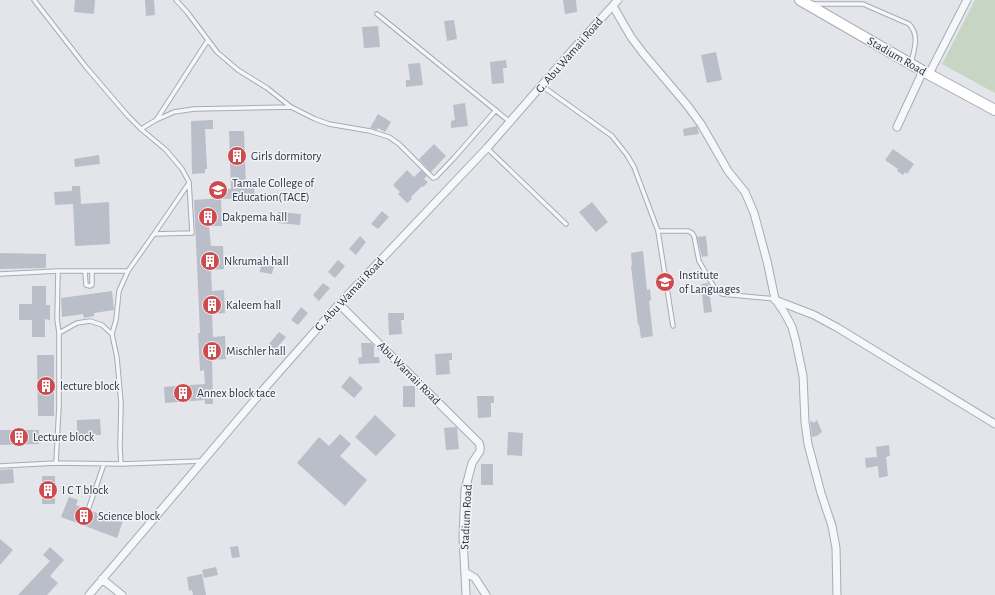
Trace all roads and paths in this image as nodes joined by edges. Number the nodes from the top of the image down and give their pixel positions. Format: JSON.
{"nodes":[{"id":1,"x":34,"y":0,"type":"edge"},
{"id":2,"x":176,"y":0,"type":"edge"},
{"id":3,"x":967,"y":0,"type":"edge"},
{"id":4,"x":804,"y":2,"type":"edge"},
{"id":5,"x":616,"y":3,"type":"edge"},
{"id":6,"x":377,"y":14,"type":"dead end"},
{"id":7,"x":208,"y":40,"type":"junction"},
{"id":8,"x":911,"y":64,"type":"junction"},
{"id":9,"x":926,"y":73,"type":"junction"},
{"id":10,"x":542,"y":86,"type":"junction"},
{"id":11,"x":291,"y":107,"type":"junction"},
{"id":12,"x":496,"y":110,"type":"junction"},
{"id":13,"x":995,"y":110,"type":"edge"},
{"id":14,"x":156,"y":120,"type":"junction"},
{"id":15,"x":510,"y":122,"type":"junction"},
{"id":16,"x":897,"y":126,"type":"dead end"},
{"id":17,"x":141,"y":129,"type":"junction"},
{"id":18,"x":487,"y":148,"type":"junction"},
{"id":19,"x":190,"y":182,"type":"junction"},
{"id":20,"x":566,"y":224,"type":"dead end"},
{"id":21,"x":658,"y":231,"type":"junction"},
{"id":22,"x":154,"y":234,"type":"junction"},
{"id":23,"x":128,"y":271,"type":"junction"},
{"id":24,"x":58,"y":272,"type":"junction"},
{"id":25,"x":85,"y":272,"type":"junction"},
{"id":26,"x":92,"y":272,"type":"junction"},
{"id":27,"x":0,"y":274,"type":"edge"},
{"id":28,"x":775,"y":300,"type":"junction"},
{"id":29,"x":339,"y":304,"type":"junction"},
{"id":30,"x":673,"y":326,"type":"dead end"},
{"id":31,"x":59,"y":333,"type":"junction"},
{"id":32,"x":112,"y":334,"type":"junction"},
{"id":33,"x":995,"y":424,"type":"edge"},
{"id":34,"x":479,"y":443,"type":"joint"},
{"id":35,"x":202,"y":461,"type":"junction"},
{"id":36,"x":56,"y":464,"type":"junction"},
{"id":37,"x":104,"y":464,"type":"junction"},
{"id":38,"x":121,"y":464,"type":"junction"},
{"id":39,"x":0,"y":466,"type":"edge"},
{"id":40,"x":89,"y":507,"type":"dead end"},
{"id":41,"x":464,"y":572,"type":"junction"},
{"id":42,"x":102,"y":579,"type":"junction"},
{"id":43,"x":89,"y":595,"type":"edge"},
{"id":44,"x":122,"y":595,"type":"edge"},
{"id":45,"x":466,"y":595,"type":"edge"},
{"id":46,"x":486,"y":595,"type":"edge"},
{"id":47,"x":837,"y":595,"type":"edge"}],
"edges":[{"from":1,"to":17,"type":"lane"},
{"from":2,"to":7,"type":"lane"},
{"from":3,"to":9,"type":"street"},
{"from":4,"to":8,"type":"main road","name":"Stadium Road"},
{"from":4,"to":8,"type":"lane"},
{"from":5,"to":10,"type":"street","name":"G. Abu Wamaii Road"},
{"from":5,"to":28,"type":"street"},
{"from":6,"to":12,"type":"lane"},
{"from":7,"to":11,"type":"lane"},
{"from":7,"to":14,"type":"lane"},
{"from":8,"to":9,"type":"main road","name":"Stadium Road"},
{"from":9,"to":13,"type":"main road","name":"Stadium Road"},
{"from":9,"to":16,"type":"street"},
{"from":10,"to":15,"type":"street","name":"G. Abu Wamaii Road"},
{"from":10,"to":21,"type":"lane"},
{"from":11,"to":12,"type":"lane"},
{"from":11,"to":14,"type":"lane"},
{"from":12,"to":15,"type":"lane"},
{"from":14,"to":17,"type":"lane"},
{"from":15,"to":18,"type":"street","name":"G. Abu Wamaii Road"},
{"from":17,"to":19,"type":"lane"},
{"from":18,"to":20,"type":"lane"},
{"from":18,"to":29,"type":"street","name":"G. Abu Wamaii Road"},
{"from":19,"to":22,"type":"lane"},
{"from":19,"to":22,"type":"lane"},
{"from":21,"to":28,"type":"lane"},
{"from":21,"to":30,"type":"lane"},
{"from":22,"to":23,"type":"lane"},
{"from":23,"to":26,"type":"lane"},
{"from":23,"to":32,"type":"lane"},
{"from":24,"to":25,"type":"lane"},
{"from":24,"to":27,"type":"lane"},
{"from":24,"to":31,"type":"lane"},
{"from":25,"to":26,"type":"lane"},
{"from":25,"to":26,"type":"lane"},
{"from":28,"to":33,"type":"street"},
{"from":28,"to":47,"type":"street"},
{"from":29,"to":34,"type":"street","name":"Abu Wamaii Road"},
{"from":29,"to":35,"type":"street","name":"G. Abu Wamaii Road"},
{"from":31,"to":32,"type":"lane"},
{"from":31,"to":36,"type":"lane"},
{"from":32,"to":38,"type":"lane"},
{"from":34,"to":41,"type":"street","name":"Stadium Road"},
{"from":35,"to":38,"type":"lane"},
{"from":35,"to":42,"type":"street","name":"G. Abu Wamaii Road"},
{"from":36,"to":37,"type":"lane"},
{"from":36,"to":39,"type":"lane"},
{"from":37,"to":38,"type":"lane"},
{"from":37,"to":40,"type":"lane"},
{"from":41,"to":45,"type":"street","name":"Stadium Road"},
{"from":41,"to":46,"type":"street"},
{"from":42,"to":43,"type":"street","name":"G. Abu Wamaii Road"},
{"from":42,"to":44,"type":"street"}]}
